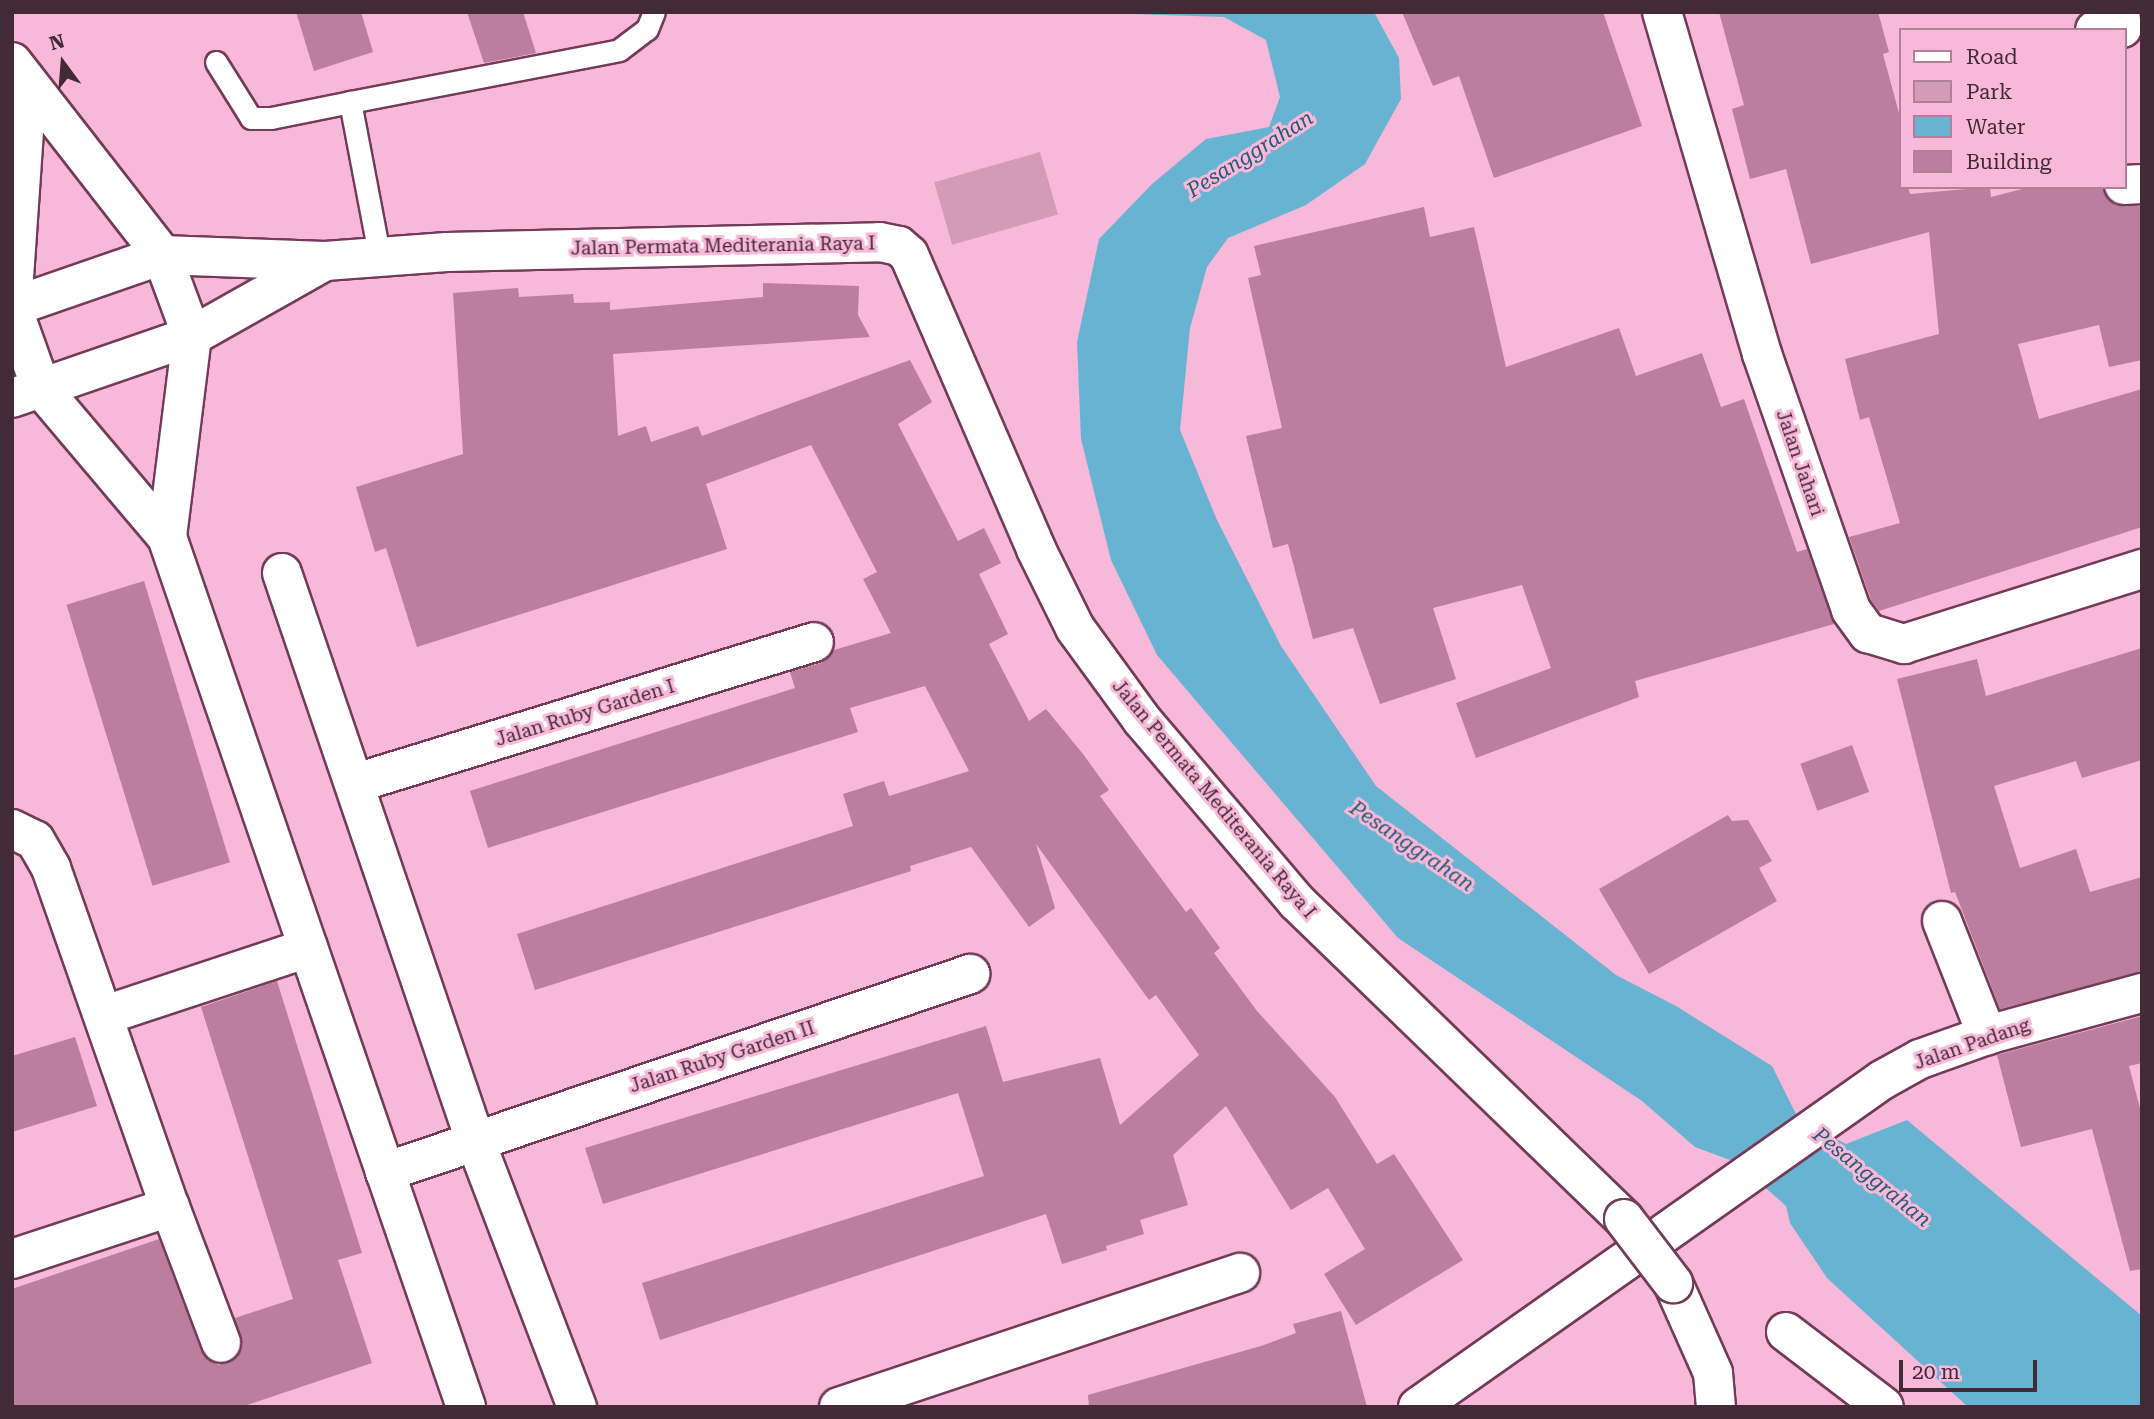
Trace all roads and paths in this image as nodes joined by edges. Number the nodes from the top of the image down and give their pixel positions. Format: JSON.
{"nodes":[{"id":1,"x":654,"y":12,"type":"edge"},
{"id":2,"x":1662,"y":12,"type":"edge"},
{"id":3,"x":216,"y":62,"type":"dead end"},
{"id":4,"x":20,"y":75,"type":"edge"},
{"id":5,"x":350,"y":102,"type":"junction"},
{"id":6,"x":162,"y":254,"type":"junction"},
{"id":7,"x":380,"y":259,"type":"junction"},
{"id":8,"x":325,"y":261,"type":"junction"},
{"id":9,"x":12,"y":307,"type":"edge"},
{"id":10,"x":192,"y":336,"type":"junction"},
{"id":11,"x":27,"y":393,"type":"edge"},
{"id":12,"x":167,"y":537,"type":"junction"},
{"id":13,"x":2142,"y":569,"type":"edge"},
{"id":14,"x":282,"y":573,"type":"dead end"},
{"id":15,"x":814,"y":642,"type":"dead end"},
{"id":16,"x":356,"y":783,"type":"junction"},
{"id":17,"x":12,"y":829,"type":"edge"},
{"id":18,"x":1942,"y":920,"type":"dead end"},
{"id":19,"x":308,"y":948,"type":"junction"},
{"id":20,"x":970,"y":974,"type":"dead end"},
{"id":21,"x":2142,"y":993,"type":"edge"},
{"id":22,"x":105,"y":1015,"type":"junction"},
{"id":23,"x":1987,"y":1035,"type":"junction"},
{"id":24,"x":475,"y":1140,"type":"junction"},
{"id":25,"x":385,"y":1172,"type":"junction"},
{"id":26,"x":170,"y":1207,"type":"junction"},
{"id":27,"x":12,"y":1259,"type":"edge"},
{"id":28,"x":1240,"y":1273,"type":"dead end"},
{"id":29,"x":1786,"y":1332,"type":"dead end"},
{"id":30,"x":221,"y":1343,"type":"dead end"},
{"id":31,"x":466,"y":1407,"type":"edge"},
{"id":32,"x":577,"y":1407,"type":"edge"},
{"id":33,"x":839,"y":1407,"type":"edge"},
{"id":34,"x":1418,"y":1407,"type":"edge"},
{"id":35,"x":1716,"y":1407,"type":"edge"},
{"id":36,"x":1884,"y":1407,"type":"edge"}],
"edges":[{"from":1,"to":5,"type":"lane"},
{"from":2,"to":13,"type":"street","name":"Jalan Jahari"},
{"from":3,"to":5,"type":"lane"},
{"from":4,"to":6,"type":"street"},
{"from":4,"to":9,"type":"street"},
{"from":5,"to":7,"type":"lane"},
{"from":6,"to":8,"type":"street"},
{"from":6,"to":9,"type":"street"},
{"from":6,"to":10,"type":"street"},
{"from":7,"to":8,"type":"street"},
{"from":7,"to":35,"type":"street","name":"Jalan Permata Mediterania Raya I","bridge":true},
{"from":8,"to":10,"type":"street"},
{"from":9,"to":11,"type":"street"},
{"from":10,"to":11,"type":"street"},
{"from":10,"to":12,"type":"street"},
{"from":11,"to":12,"type":"street"},
{"from":12,"to":19,"type":"street"},
{"from":14,"to":16,"type":"street"},
{"from":15,"to":16,"type":"street","name":"Jalan Ruby Garden I"},
{"from":16,"to":24,"type":"street"},
{"from":17,"to":22,"type":"street"},
{"from":18,"to":23,"type":"street"},
{"from":19,"to":22,"type":"street"},
{"from":19,"to":25,"type":"street"},
{"from":20,"to":24,"type":"street","name":"Jalan Ruby Garden II"},
{"from":21,"to":23,"type":"street","name":"Jalan Padang"},
{"from":22,"to":26,"type":"street"},
{"from":23,"to":34,"type":"street","name":"Jalan Padang"},
{"from":24,"to":25,"type":"street","name":"Jalan Ruby Garden II"},
{"from":24,"to":32,"type":"street"},
{"from":25,"to":31,"type":"street"},
{"from":26,"to":27,"type":"street"},
{"from":26,"to":30,"type":"street"},
{"from":28,"to":33,"type":"street"},
{"from":29,"to":36,"type":"street"}]}
